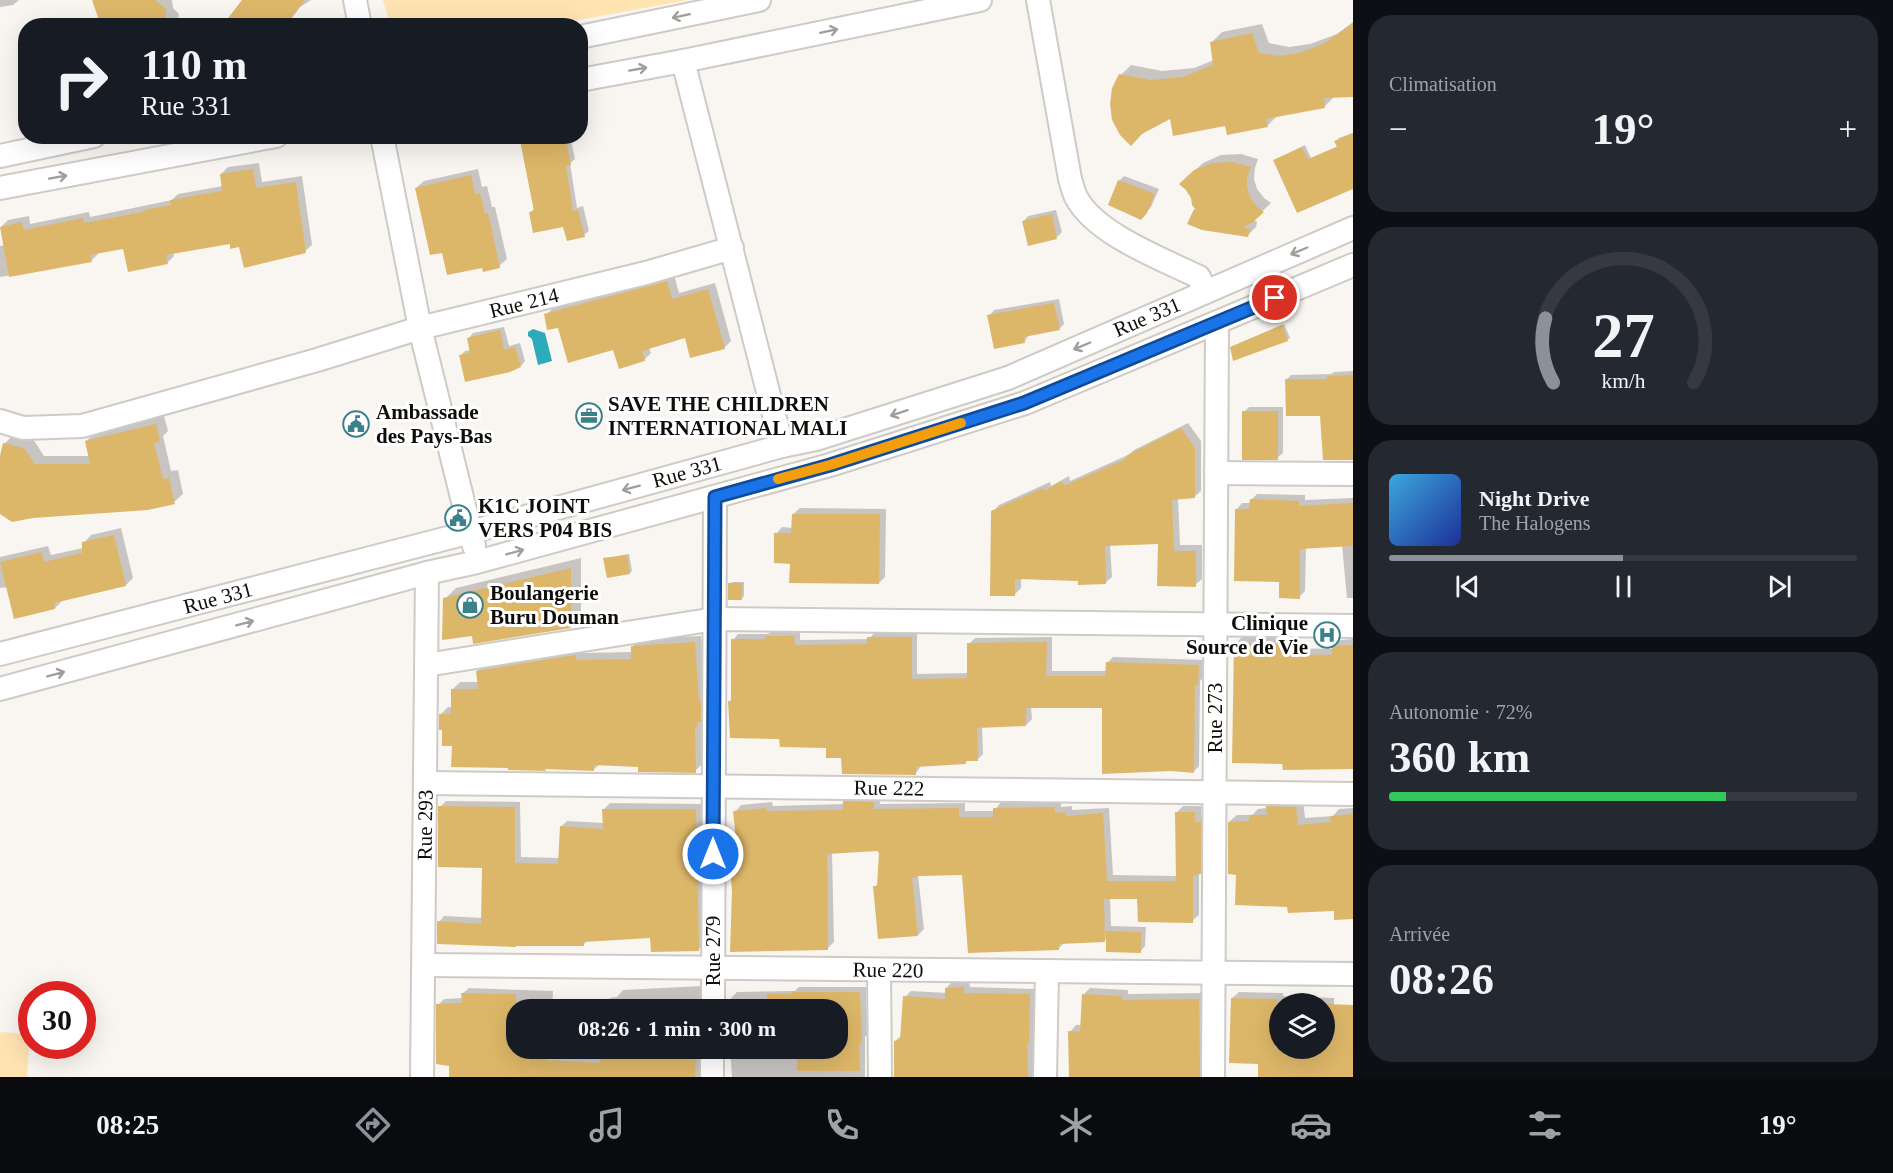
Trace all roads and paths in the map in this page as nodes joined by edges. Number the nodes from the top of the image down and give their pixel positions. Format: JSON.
{"nodes":[{"id":1,"x":355,"y":0,"type":"edge"},
{"id":2,"x":759,"y":0,"type":"edge"},
{"id":3,"x":980,"y":0,"type":"edge"},
{"id":4,"x":1038,"y":0,"type":"edge"},
{"id":5,"x":358,"y":18,"type":"edge"},
{"id":6,"x":588,"y":35,"type":"edge"},
{"id":7,"x":683,"y":61,"type":"junction"},
{"id":8,"x":588,"y":79,"type":"edge"},
{"id":9,"x":56,"y":144,"type":"edge"},
{"id":10,"x":234,"y":144,"type":"edge"},
{"id":11,"x":384,"y":144,"type":"edge"},
{"id":12,"x":0,"y":156,"type":"edge"},
{"id":13,"x":0,"y":188,"type":"edge"},
{"id":14,"x":1353,"y":228,"type":"edge"},
{"id":15,"x":732,"y":248,"type":"junction"},
{"id":16,"x":1353,"y":266,"type":"edge"},
{"id":17,"x":1205,"y":292,"type":"junction"},
{"id":18,"x":1217,"y":323,"type":"junction"},
{"id":19,"x":420,"y":328,"type":"junction"},
{"id":20,"x":0,"y":421,"type":"edge"},
{"id":21,"x":782,"y":446,"type":"junction"},
{"id":22,"x":1216,"y":472,"type":"junction"},
{"id":23,"x":1353,"y":474,"type":"edge"},
{"id":24,"x":715,"y":497,"type":"junction"},
{"id":25,"x":471,"y":532,"type":"junction"},
{"id":26,"x":477,"y":562,"type":"junction"},
{"id":27,"x":427,"y":573,"type":"junction"},
{"id":28,"x":715,"y":619,"type":"junction"},
{"id":29,"x":1215,"y":625,"type":"junction"},
{"id":30,"x":1353,"y":626,"type":"edge"},
{"id":31,"x":0,"y":654,"type":"edge"},
{"id":32,"x":426,"y":665,"type":"junction"},
{"id":33,"x":0,"y":689,"type":"edge"},
{"id":34,"x":426,"y":783,"type":"junction"},
{"id":35,"x":714,"y":786,"type":"junction"},
{"id":36,"x":1214,"y":792,"type":"junction"},
{"id":37,"x":1353,"y":794,"type":"edge"},
{"id":38,"x":424,"y":965,"type":"junction"},
{"id":39,"x":713,"y":968,"type":"junction"},
{"id":40,"x":879,"y":970,"type":"junction"},
{"id":41,"x":1047,"y":971,"type":"junction"},
{"id":42,"x":1213,"y":973,"type":"junction"},
{"id":43,"x":1353,"y":974,"type":"edge"},
{"id":44,"x":713,"y":999,"type":"edge"},
{"id":45,"x":712,"y":1059,"type":"edge"},
{"id":46,"x":422,"y":1077,"type":"edge"},
{"id":47,"x":712,"y":1077,"type":"edge"},
{"id":48,"x":880,"y":1077,"type":"edge"},
{"id":49,"x":1045,"y":1077,"type":"edge"},
{"id":50,"x":1213,"y":1077,"type":"edge"}],
"edges":[{"from":1,"to":5,"type":"street"},
{"from":2,"to":6,"type":"street","one_way":true},
{"from":7,"to":3,"type":"street","one_way":true},
{"from":4,"to":17,"type":"street"},
{"from":8,"to":7,"type":"street","one_way":true},
{"from":7,"to":15,"type":"street"},
{"from":9,"to":12,"type":"street"},
{"from":13,"to":10,"type":"street","one_way":true},
{"from":11,"to":19,"type":"street"},
{"from":14,"to":17,"type":"street","name":"Rue 331","one_way":true},
{"from":15,"to":19,"type":"street","name":"Rue 214"},
{"from":15,"to":21,"type":"street"},
{"from":16,"to":18,"type":"street","name":"Rue 331"},
{"from":17,"to":21,"type":"street","name":"Rue 331","one_way":true},
{"from":18,"to":22,"type":"street","name":"Rue 273"},
{"from":18,"to":24,"type":"street","name":"Rue 331"},
{"from":19,"to":20,"type":"street","name":"Rue 214"},
{"from":19,"to":25,"type":"street"},
{"from":21,"to":25,"type":"street","name":"Rue 331","one_way":true},
{"from":22,"to":23,"type":"street"},
{"from":22,"to":29,"type":"street","name":"Rue 273"},
{"from":26,"to":24,"type":"street","name":"Rue 331","one_way":true},
{"from":24,"to":28,"type":"street","name":"Rue 279"},
{"from":25,"to":26,"type":"street"},
{"from":25,"to":31,"type":"street","name":"Rue 331"},
{"from":26,"to":27,"type":"street","name":"Rue 331"},
{"from":27,"to":32,"type":"street","name":"Rue 293"},
{"from":33,"to":27,"type":"street","name":"Rue 331","one_way":true},
{"from":28,"to":29,"type":"street"},
{"from":28,"to":32,"type":"street"},
{"from":28,"to":35,"type":"street","name":"Rue 279"},
{"from":29,"to":30,"type":"street"},
{"from":29,"to":36,"type":"street","name":"Rue 273"},
{"from":32,"to":34,"type":"street","name":"Rue 293"},
{"from":34,"to":35,"type":"street","name":"Rue 222"},
{"from":34,"to":38,"type":"street","name":"Rue 293"},
{"from":35,"to":36,"type":"street","name":"Rue 222"},
{"from":35,"to":39,"type":"street","name":"Rue 279"},
{"from":36,"to":37,"type":"street","name":"Rue 222"},
{"from":36,"to":42,"type":"street","name":"Rue 273"},
{"from":38,"to":39,"type":"street","name":"Rue 220"},
{"from":38,"to":46,"type":"street","name":"Rue 293"},
{"from":39,"to":40,"type":"street","name":"Rue 220"},
{"from":39,"to":44,"type":"street","name":"Rue 279"},
{"from":40,"to":41,"type":"street","name":"Rue 220"},
{"from":40,"to":48,"type":"street"},
{"from":41,"to":42,"type":"street","name":"Rue 220"},
{"from":41,"to":49,"type":"street"},
{"from":42,"to":43,"type":"street","name":"Rue 220"},
{"from":42,"to":50,"type":"street","name":"Rue 273"},
{"from":45,"to":47,"type":"street"}]}
